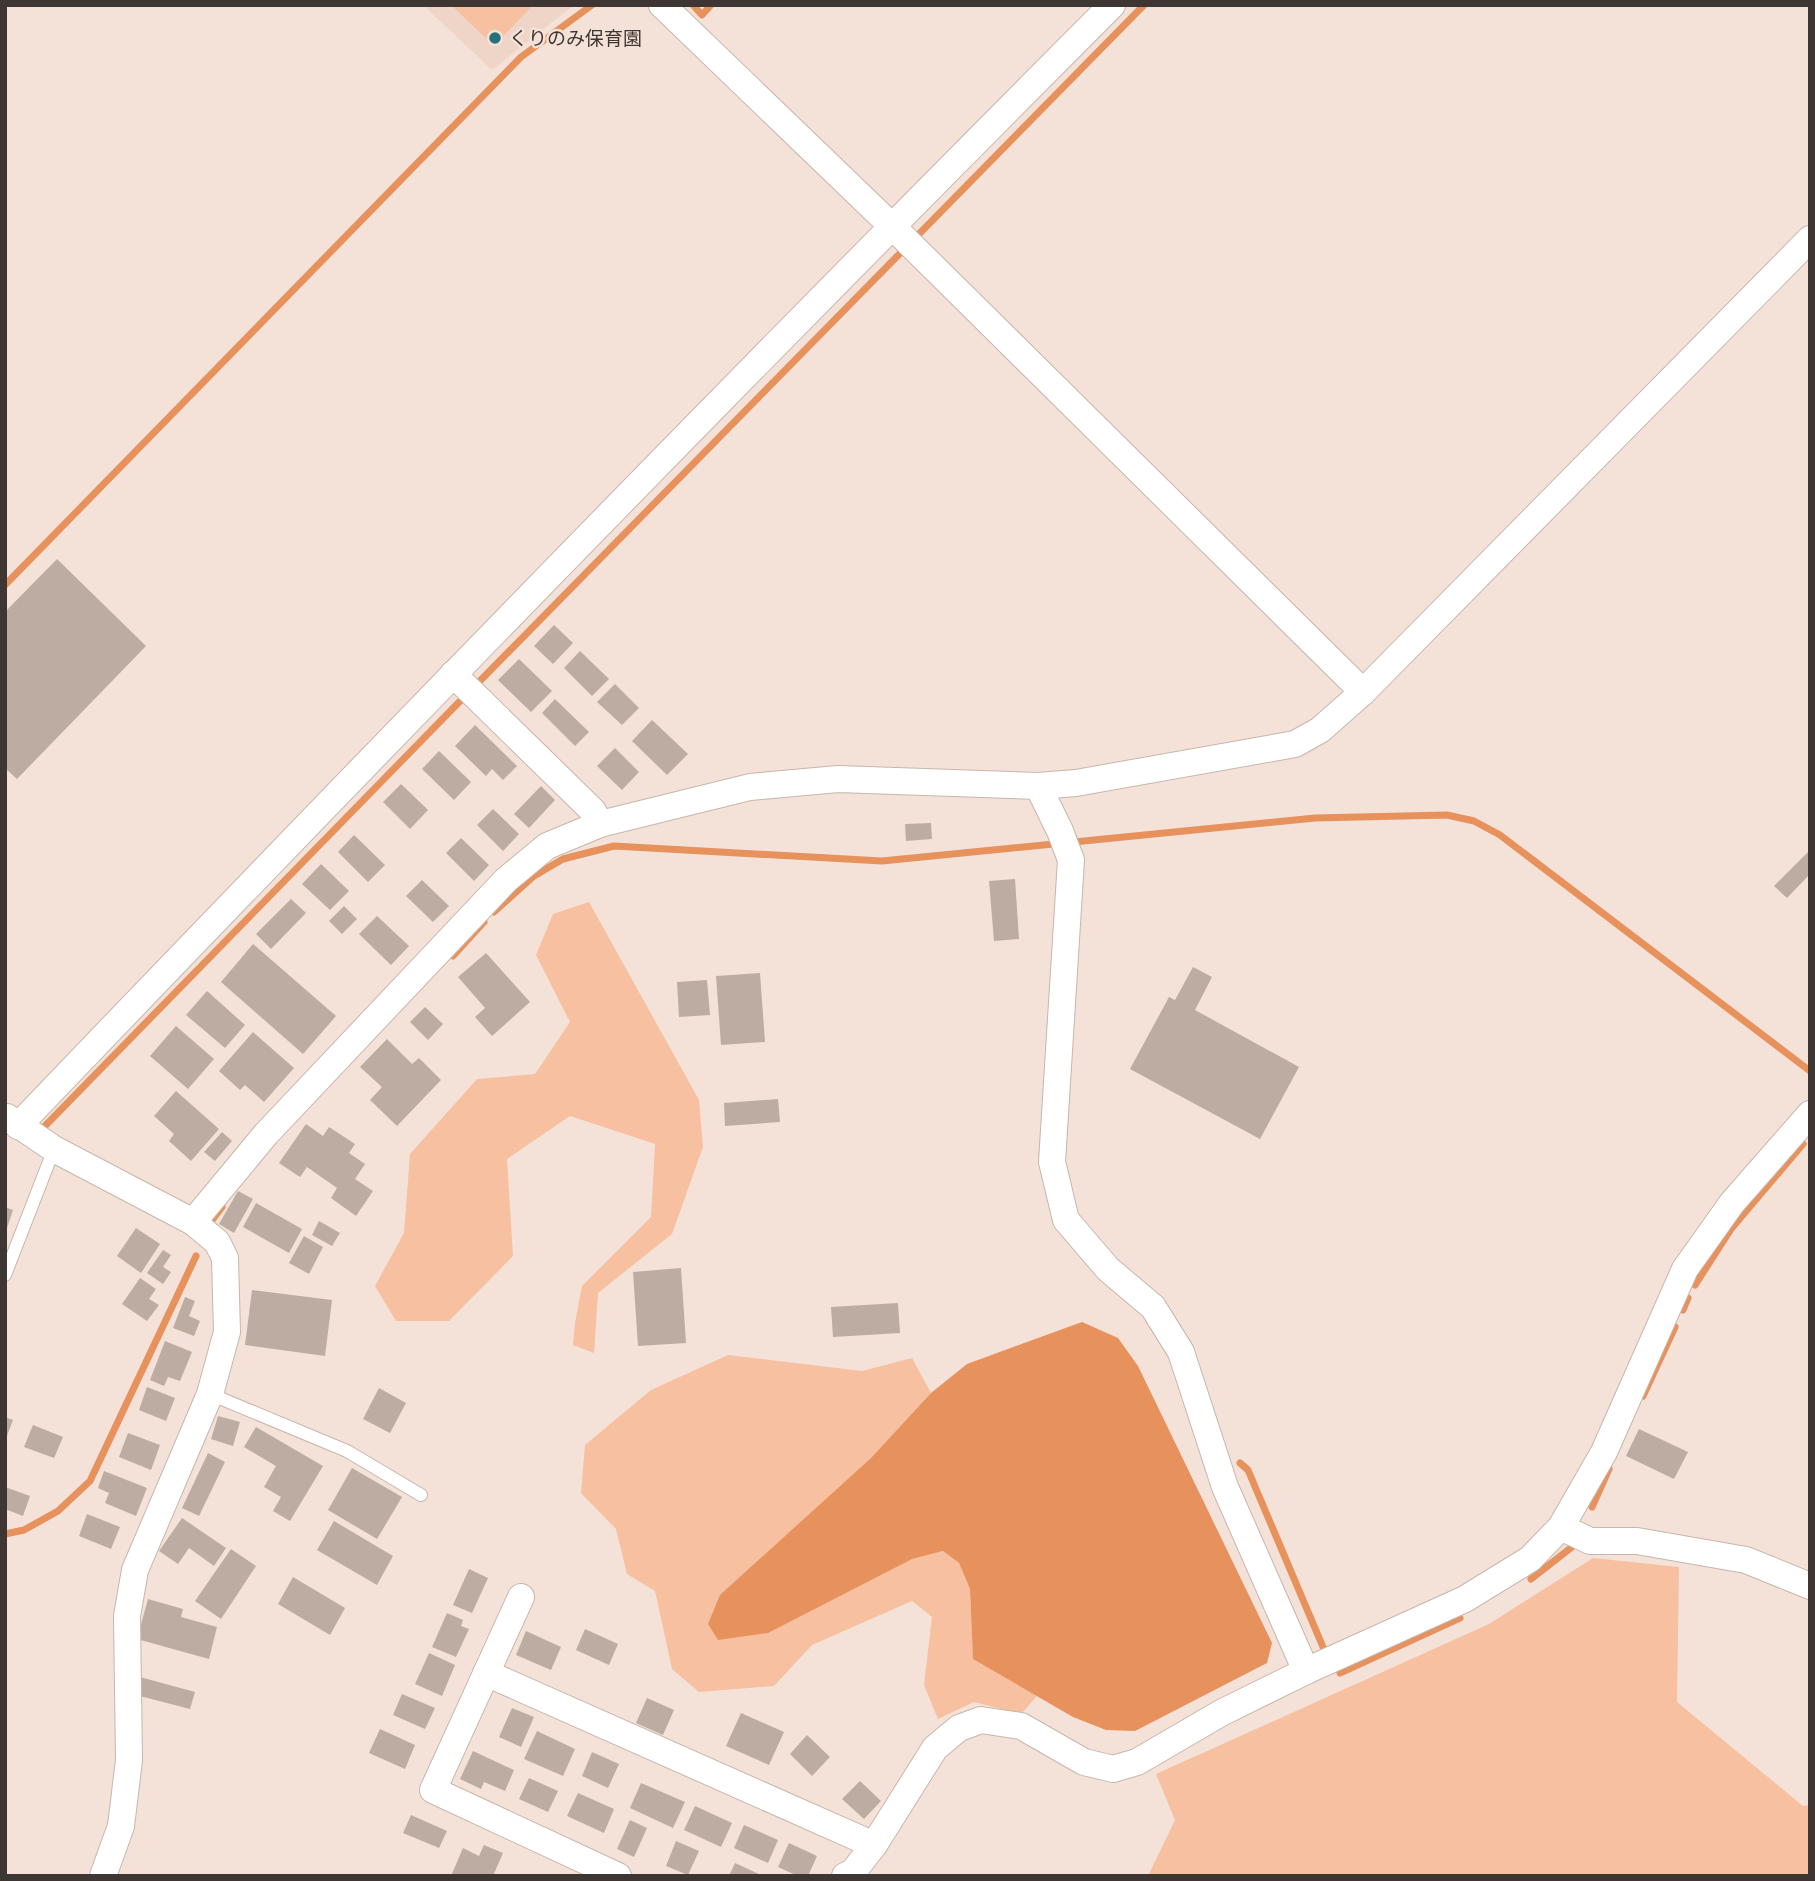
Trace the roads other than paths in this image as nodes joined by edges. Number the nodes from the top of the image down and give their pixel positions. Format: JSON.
{"nodes":[{"id":1,"x":662,"y":5,"type":"edge"},
{"id":2,"x":1112,"y":5,"type":"edge"},
{"id":3,"x":903,"y":237,"type":"junction"},
{"id":4,"x":1810,"y":239,"type":"edge"},
{"id":5,"x":453,"y":674,"type":"junction"},
{"id":6,"x":1363,"y":692,"type":"junction"},
{"id":7,"x":1038,"y":786,"type":"junction"},
{"id":8,"x":600,"y":824,"type":"junction"},
{"id":9,"x":1810,"y":1114,"type":"edge"},
{"id":10,"x":12,"y":1121,"type":"edge"},
{"id":11,"x":54,"y":1149,"type":"junction"},
{"id":12,"x":193,"y":1222,"type":"junction"},
{"id":13,"x":5,"y":1275,"type":"edge"},
{"id":14,"x":210,"y":1395,"type":"junction"},
{"id":15,"x":421,"y":1495,"type":"dead end"},
{"id":16,"x":1561,"y":1527,"type":"junction"},
{"id":17,"x":1810,"y":1586,"type":"edge"},
{"id":18,"x":521,"y":1597,"type":"dead end"},
{"id":19,"x":1306,"y":1671,"type":"junction"},
{"id":20,"x":486,"y":1673,"type":"junction"},
{"id":21,"x":874,"y":1845,"type":"junction"},
{"id":22,"x":103,"y":1876,"type":"edge"},
{"id":23,"x":618,"y":1876,"type":"edge"},
{"id":24,"x":845,"y":1876,"type":"edge"}],
"edges":[{"from":1,"to":3,"type":"street"},
{"from":2,"to":3,"type":"street"},
{"from":3,"to":5,"type":"street"},
{"from":3,"to":6,"type":"street"},
{"from":4,"to":6,"type":"street"},
{"from":5,"to":8,"type":"street"},
{"from":5,"to":10,"type":"street"},
{"from":6,"to":7,"type":"street"},
{"from":7,"to":8,"type":"street"},
{"from":7,"to":19,"type":"street"},
{"from":8,"to":12,"type":"street"},
{"from":9,"to":16,"type":"street"},
{"from":10,"to":11,"type":"street"},
{"from":11,"to":12,"type":"street"},
{"from":11,"to":13,"type":"lane"},
{"from":12,"to":14,"type":"street"},
{"from":14,"to":15,"type":"lane"},
{"from":14,"to":22,"type":"street"},
{"from":16,"to":17,"type":"street"},
{"from":16,"to":19,"type":"street"},
{"from":18,"to":20,"type":"street"},
{"from":19,"to":21,"type":"street"},
{"from":20,"to":21,"type":"street"},
{"from":20,"to":23,"type":"street"},
{"from":21,"to":24,"type":"street"}]}
